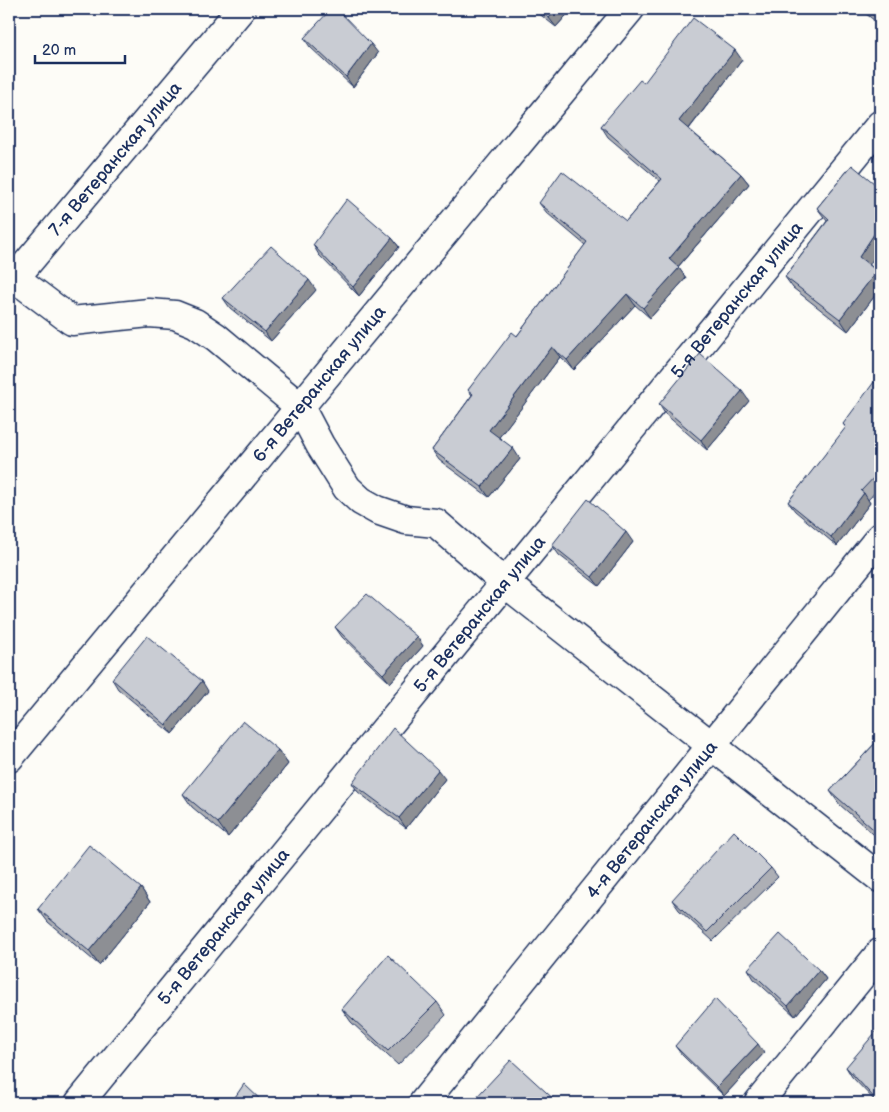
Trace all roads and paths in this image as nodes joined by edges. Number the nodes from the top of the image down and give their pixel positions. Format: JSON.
{"nodes":[{"id":1,"x":241,"y":9,"type":"edge"},
{"id":2,"x":630,"y":9,"type":"edge"},
{"id":3,"x":880,"y":125,"type":"edge"},
{"id":4,"x":12,"y":282,"type":"edge"},
{"id":5,"x":300,"y":407,"type":"junction"},
{"id":6,"x":880,"y":537,"type":"edge"},
{"id":7,"x":505,"y":583,"type":"junction"},
{"id":8,"x":711,"y":746,"type":"junction"},
{"id":9,"x":9,"y":758,"type":"edge"},
{"id":10,"x":880,"y":878,"type":"edge"},
{"id":11,"x":880,"y":953,"type":"edge"},
{"id":12,"x":79,"y":1103,"type":"edge"},
{"id":13,"x":423,"y":1103,"type":"edge"},
{"id":14,"x":758,"y":1103,"type":"edge"}],
"edges":[{"from":1,"to":4,"type":"street","name":"7-я Ветеранская улица"},
{"from":2,"to":5,"type":"street","name":"6-я Ветеранская улица"},
{"from":3,"to":7,"type":"street","name":"5-я Ветеранская улица"},
{"from":4,"to":5,"type":"street"},
{"from":5,"to":7,"type":"street"},
{"from":5,"to":9,"type":"street","name":"6-я Ветеранская улица"},
{"from":6,"to":8,"type":"street","name":"4-я Ветеранская улица"},
{"from":7,"to":8,"type":"street"},
{"from":7,"to":12,"type":"street","name":"5-я Ветеранская улица"},
{"from":8,"to":10,"type":"street"},
{"from":8,"to":13,"type":"street","name":"4-я Ветеранская улица"},
{"from":11,"to":14,"type":"street"}]}
